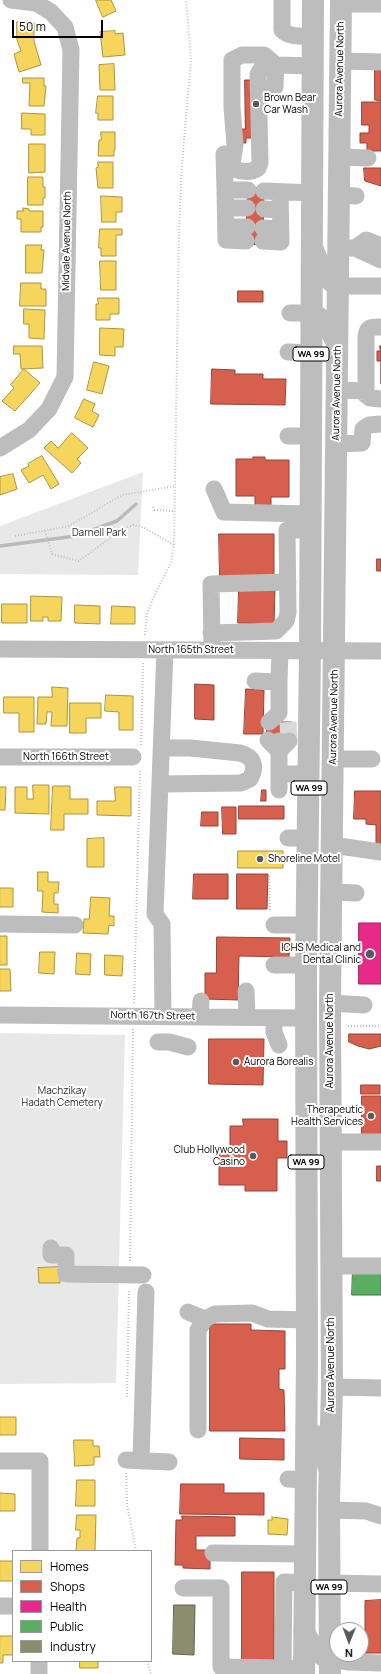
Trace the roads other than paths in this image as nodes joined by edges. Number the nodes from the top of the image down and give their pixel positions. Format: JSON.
{"nodes":[{"id":1,"x":11,"y":0,"type":"edge"},
{"id":2,"x":282,"y":0,"type":"edge"},
{"id":3,"x":313,"y":0,"type":"edge"},
{"id":4,"x":341,"y":2,"type":"edge"},
{"id":5,"x":381,"y":4,"type":"edge"},
{"id":6,"x":313,"y":36,"type":"junction"},
{"id":7,"x":340,"y":61,"type":"junction"},
{"id":8,"x":381,"y":62,"type":"edge"},
{"id":9,"x":276,"y":65,"type":"junction"},
{"id":10,"x":313,"y":66,"type":"junction"},
{"id":11,"x":275,"y":87,"type":"dead end"},
{"id":12,"x":232,"y":107,"type":"junction"},
{"id":13,"x":340,"y":157,"type":"junction"},
{"id":14,"x":368,"y":158,"type":"dead end"},
{"id":15,"x":225,"y":190,"type":"junction"},
{"id":16,"x":264,"y":191,"type":"junction"},
{"id":17,"x":313,"y":193,"type":"junction"},
{"id":18,"x":226,"y":208,"type":"junction"},
{"id":19,"x":264,"y":209,"type":"junction"},
{"id":20,"x":360,"y":246,"type":"edge"},
{"id":21,"x":313,"y":249,"type":"junction"},
{"id":22,"x":381,"y":260,"type":"edge"},
{"id":23,"x":338,"y":286,"type":"junction"},
{"id":24,"x":381,"y":286,"type":"edge"},
{"id":25,"x":300,"y":313,"type":"junction"},
{"id":26,"x":381,"y":327,"type":"edge"},
{"id":27,"x":338,"y":344,"type":"junction"},
{"id":28,"x":288,"y":352,"type":"dead end"},
{"id":29,"x":311,"y":353,"type":"junction"},
{"id":30,"x":337,"y":390,"type":"junction"},
{"id":31,"x":366,"y":391,"type":"junction"},
{"id":32,"x":381,"y":399,"type":"edge"},
{"id":33,"x":381,"y":424,"type":"edge"},
{"id":34,"x":288,"y":436,"type":"dead end"},
{"id":35,"x":311,"y":436,"type":"junction"},
{"id":36,"x":336,"y":444,"type":"junction"},
{"id":37,"x":0,"y":448,"type":"edge"},
{"id":38,"x":214,"y":489,"type":"dead end"},
{"id":39,"x":310,"y":522,"type":"junction"},
{"id":40,"x":288,"y":582,"type":"junction"},
{"id":41,"x":212,"y":633,"type":"junction"},
{"id":42,"x":0,"y":649,"type":"edge"},
{"id":43,"x":165,"y":650,"type":"junction"},
{"id":44,"x":212,"y":650,"type":"junction"},
{"id":45,"x":335,"y":650,"type":"junction"},
{"id":46,"x":280,"y":651,"type":"junction"},
{"id":47,"x":310,"y":651,"type":"junction"},
{"id":48,"x":381,"y":651,"type":"edge"},
{"id":49,"x":255,"y":682,"type":"dead end"},
{"id":50,"x":279,"y":682,"type":"junction"},
{"id":51,"x":279,"y":720,"type":"tunnel mouth"},
{"id":52,"x":279,"y":743,"type":"tunnel mouth"},
{"id":53,"x":162,"y":748,"type":"junction"},
{"id":54,"x":0,"y":756,"type":"edge"},
{"id":55,"x":138,"y":756,"type":"road end"},
{"id":56,"x":333,"y":759,"type":"junction"},
{"id":57,"x":372,"y":759,"type":"dead end"},
{"id":58,"x":309,"y":774,"type":"junction"},
{"id":59,"x":160,"y":784,"type":"junction"},
{"id":60,"x":332,"y":845,"type":"junction"},
{"id":61,"x":381,"y":852,"type":"edge"},
{"id":62,"x":332,"y":892,"type":"junction"},
{"id":63,"x":356,"y":892,"type":"dead end"},
{"id":64,"x":275,"y":918,"type":"road end"},
{"id":65,"x":0,"y":924,"type":"edge"},
{"id":66,"x":75,"y":925,"type":"dead end"},
{"id":67,"x":306,"y":925,"type":"junction"},
{"id":68,"x":274,"y":965,"type":"dead end"},
{"id":69,"x":306,"y":969,"type":"junction"},
{"id":70,"x":246,"y":991,"type":"dead end"},
{"id":71,"x":330,"y":1003,"type":"junction"},
{"id":72,"x":364,"y":1005,"type":"dead end"},
{"id":73,"x":0,"y":1015,"type":"edge"},
{"id":74,"x":166,"y":1016,"type":"junction"},
{"id":75,"x":247,"y":1017,"type":"junction"},
{"id":76,"x":274,"y":1018,"type":"junction"},
{"id":77,"x":306,"y":1018,"type":"junction"},
{"id":78,"x":279,"y":1045,"type":"dead end"},
{"id":79,"x":188,"y":1047,"type":"dead end"},
{"id":80,"x":330,"y":1050,"type":"junction"},
{"id":81,"x":330,"y":1142,"type":"junction"},
{"id":82,"x":381,"y":1142,"type":"edge"},
{"id":83,"x":51,"y":1248,"type":"dead end"},
{"id":84,"x":356,"y":1256,"type":"dead end"},
{"id":85,"x":331,"y":1261,"type":"junction"},
{"id":86,"x":381,"y":1266,"type":"edge"},
{"id":87,"x":143,"y":1275,"type":"dead end"},
{"id":88,"x":146,"y":1292,"type":"dead end"},
{"id":89,"x":188,"y":1312,"type":"dead end"},
{"id":90,"x":205,"y":1319,"type":"junction"},
{"id":91,"x":307,"y":1320,"type":"junction"},
{"id":92,"x":307,"y":1357,"type":"junction"},
{"id":93,"x":332,"y":1387,"type":"junction"},
{"id":94,"x":381,"y":1388,"type":"edge"},
{"id":95,"x":198,"y":1430,"type":"dead end"},
{"id":96,"x":307,"y":1431,"type":"junction"},
{"id":97,"x":0,"y":1461,"type":"edge"},
{"id":98,"x":169,"y":1462,"type":"dead end"},
{"id":99,"x":330,"y":1472,"type":"junction"},
{"id":100,"x":330,"y":1510,"type":"junction"},
{"id":101,"x":379,"y":1515,"type":"edge"},
{"id":102,"x":40,"y":1550,"type":"edge"},
{"id":103,"x":213,"y":1553,"type":"dead end"},
{"id":104,"x":305,"y":1554,"type":"junction"},
{"id":105,"x":305,"y":1583,"type":"junction"},
{"id":106,"x":329,"y":1583,"type":"junction"},
{"id":107,"x":381,"y":1584,"type":"edge"},
{"id":108,"x":183,"y":1588,"type":"dead end"},
{"id":109,"x":0,"y":1606,"type":"edge"},
{"id":110,"x":12,"y":1606,"type":"edge"},
{"id":111,"x":304,"y":1632,"type":"junction"},
{"id":112,"x":39,"y":1662,"type":"edge"},
{"id":113,"x":381,"y":1663,"type":"edge"},
{"id":114,"x":330,"y":1667,"type":"edge"},
{"id":115,"x":300,"y":1672,"type":"edge"},
{"id":116,"x":39,"y":1674,"type":"edge"}],
"edges":[{"from":1,"to":37,"type":"street","name":"Midvale Avenue North"},
{"from":2,"to":6,"type":"street"},
{"from":3,"to":6,"type":"highway","number":"WA 99"},
{"from":4,"to":5,"type":"street"},
{"from":4,"to":7,"type":"highway","name":"Aurora Avenue North","number":"WA 99"},
{"from":6,"to":10,"type":"highway","number":"WA 99"},
{"from":7,"to":8,"type":"street"},
{"from":7,"to":13,"type":"highway","name":"Aurora Avenue North","number":"WA 99"},
{"from":9,"to":10,"type":"street"},
{"from":9,"to":11,"type":"street"},
{"from":9,"to":12,"type":"street"},
{"from":9,"to":12,"type":"street"},
{"from":10,"to":17,"type":"highway","number":"WA 99"},
{"from":12,"to":15,"type":"street"},
{"from":13,"to":14,"type":"street"},
{"from":13,"to":20,"type":"highway","name":"Aurora Avenue North","number":"WA 99"},
{"from":15,"to":16,"type":"street"},
{"from":15,"to":18,"type":"street"},
{"from":16,"to":17,"type":"street"},
{"from":16,"to":19,"type":"street"},
{"from":17,"to":21,"type":"highway","number":"WA 99"},
{"from":18,"to":19,"type":"street"},
{"from":18,"to":19,"type":"street"},
{"from":20,"to":22,"type":"street"},
{"from":20,"to":23,"type":"highway","name":"Aurora Avenue North","number":"WA 99"},
{"from":21,"to":23,"type":"main road"},
{"from":21,"to":25,"type":"highway","number":"WA 99"},
{"from":23,"to":24,"type":"street"},
{"from":23,"to":27,"type":"highway","name":"Aurora Avenue North","number":"WA 99"},
{"from":25,"to":27,"type":"main road"},
{"from":25,"to":29,"type":"highway","number":"WA 99"},
{"from":26,"to":31,"type":"street"},
{"from":27,"to":30,"type":"highway","name":"Aurora Avenue North","number":"WA 99"},
{"from":28,"to":29,"type":"street"},
{"from":29,"to":35,"type":"highway","number":"WA 99"},
{"from":30,"to":31,"type":"street"},
{"from":30,"to":36,"type":"highway","name":"Aurora Avenue North","number":"WA 99"},
{"from":31,"to":32,"type":"street"},
{"from":33,"to":36,"type":"street"},
{"from":34,"to":35,"type":"street"},
{"from":35,"to":39,"type":"highway","number":"WA 99"},
{"from":36,"to":45,"type":"highway","name":"Aurora Avenue North","number":"WA 99"},
{"from":38,"to":39,"type":"street"},
{"from":39,"to":40,"type":"street"},
{"from":39,"to":47,"type":"highway","number":"WA 99"},
{"from":40,"to":41,"type":"street"},
{"from":40,"to":41,"type":"street"},
{"from":41,"to":44,"type":"street"},
{"from":42,"to":43,"type":"street","name":"North 165th Street"},
{"from":43,"to":44,"type":"street","name":"North 165th Street"},
{"from":43,"to":53,"type":"street"},
{"from":44,"to":46,"type":"street","name":"North 165th Street"},
{"from":45,"to":47,"type":"street","name":"North 165th Street"},
{"from":45,"to":48,"type":"street","name":"North 165th Street"},
{"from":45,"to":56,"type":"highway","name":"Aurora Avenue North","number":"WA 99"},
{"from":46,"to":47,"type":"street","name":"North 165th Street"},
{"from":46,"to":50,"type":"street"},
{"from":47,"to":58,"type":"highway","number":"WA 99"},
{"from":49,"to":50,"type":"street"},
{"from":50,"to":51,"type":"street"},
{"from":52,"to":58,"type":"street"},
{"from":53,"to":59,"type":"street"},
{"from":53,"to":59,"type":"street"},
{"from":54,"to":55,"type":"street","name":"North 166th Street"},
{"from":56,"to":57,"type":"street"},
{"from":56,"to":60,"type":"highway","name":"Aurora Avenue North","number":"WA 99"},
{"from":58,"to":67,"type":"highway","number":"WA 99"},
{"from":59,"to":74,"type":"street"},
{"from":60,"to":61,"type":"street"},
{"from":60,"to":62,"type":"highway","name":"Aurora Avenue North","number":"WA 99"},
{"from":62,"to":63,"type":"street"},
{"from":62,"to":71,"type":"highway","name":"Aurora Avenue North","number":"WA 99"},
{"from":64,"to":67,"type":"street"},
{"from":65,"to":66,"type":"street"},
{"from":67,"to":69,"type":"highway","number":"WA 99"},
{"from":68,"to":69,"type":"street"},
{"from":69,"to":71,"type":"main road"},
{"from":69,"to":77,"type":"highway","number":"WA 99"},
{"from":70,"to":75,"type":"street"},
{"from":71,"to":72,"type":"street"},
{"from":71,"to":80,"type":"highway","name":"Aurora Avenue North","number":"WA 99"},
{"from":73,"to":74,"type":"street","name":"North 167th Street"},
{"from":74,"to":75,"type":"street","name":"North 167th Street"},
{"from":74,"to":79,"type":"street"},
{"from":75,"to":76,"type":"street","name":"North 167th Street"},
{"from":76,"to":77,"type":"street","name":"North 167th Street"},
{"from":76,"to":78,"type":"street"},
{"from":77,"to":80,"type":"main road"},
{"from":77,"to":91,"type":"highway","number":"WA 99"},
{"from":80,"to":81,"type":"highway","name":"Aurora Avenue North","number":"WA 99"},
{"from":81,"to":82,"type":"street"},
{"from":81,"to":85,"type":"highway","name":"Aurora Avenue North","number":"WA 99"},
{"from":83,"to":87,"type":"street"},
{"from":84,"to":85,"type":"street"},
{"from":85,"to":86,"type":"street"},
{"from":85,"to":93,"type":"highway","name":"Aurora Avenue North","number":"WA 99"},
{"from":88,"to":98,"type":"street"},
{"from":89,"to":90,"type":"street"},
{"from":90,"to":91,"type":"street"},
{"from":90,"to":95,"type":"street"},
{"from":91,"to":92,"type":"highway","number":"WA 99"},
{"from":92,"to":93,"type":"main road"},
{"from":92,"to":96,"type":"highway","number":"WA 99"},
{"from":93,"to":94,"type":"street"},
{"from":93,"to":99,"type":"highway","name":"Aurora Avenue North","number":"WA 99"},
{"from":96,"to":99,"type":"main road"},
{"from":96,"to":104,"type":"highway","number":"WA 99"},
{"from":97,"to":102,"type":"street"},
{"from":99,"to":100,"type":"highway","name":"Aurora Avenue North","number":"WA 99"},
{"from":100,"to":101,"type":"street"},
{"from":100,"to":106,"type":"highway","name":"Aurora Avenue North","number":"WA 99"},
{"from":103,"to":104,"type":"street"},
{"from":104,"to":105,"type":"highway","number":"WA 99"},
{"from":105,"to":111,"type":"highway","number":"WA 99"},
{"from":105,"to":115,"type":"street"},
{"from":106,"to":107,"type":"street"},
{"from":106,"to":114,"type":"highway","name":"Aurora Avenue North","number":"WA 99"},
{"from":108,"to":115,"type":"street"},
{"from":109,"to":110,"type":"street"},
{"from":111,"to":114,"type":"main road"},
{"from":111,"to":115,"type":"highway","number":"WA 99"},
{"from":112,"to":116,"type":"street"},
{"from":113,"to":114,"type":"street"}]}
